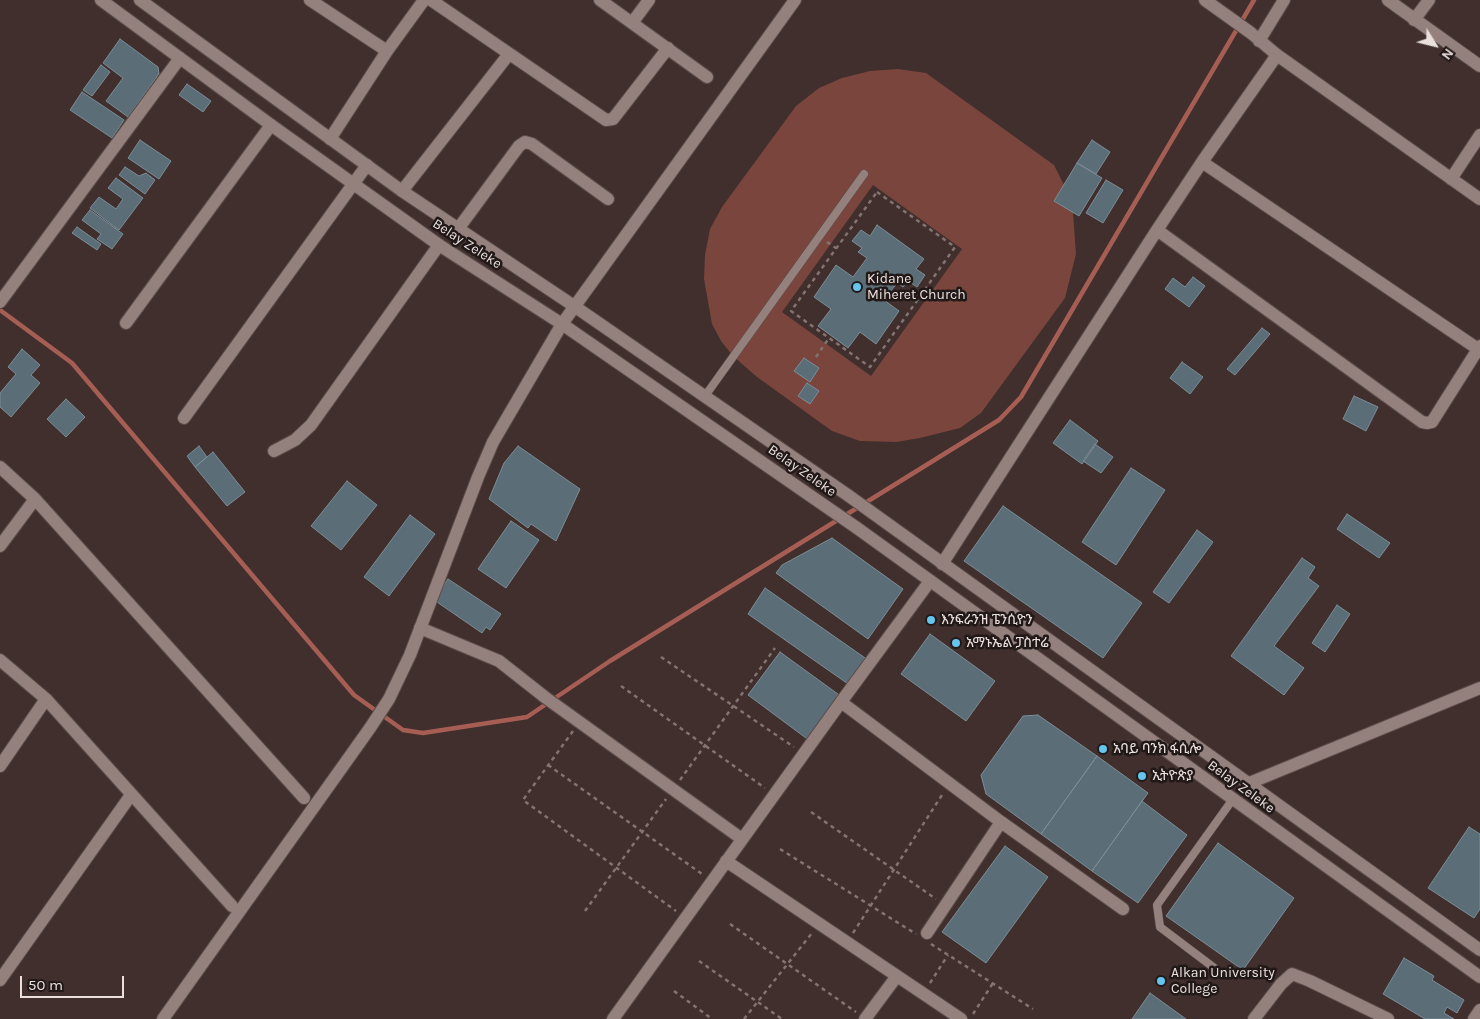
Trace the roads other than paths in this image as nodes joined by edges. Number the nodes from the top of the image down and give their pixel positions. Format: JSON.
{"nodes":[{"id":1,"x":101,"y":0,"type":"edge"},
{"id":2,"x":140,"y":0,"type":"edge"},
{"id":3,"x":310,"y":0,"type":"edge"},
{"id":4,"x":424,"y":0,"type":"edge"},
{"id":5,"x":431,"y":0,"type":"edge"},
{"id":6,"x":600,"y":0,"type":"edge"},
{"id":7,"x":649,"y":0,"type":"edge"},
{"id":8,"x":795,"y":0,"type":"edge"},
{"id":9,"x":1204,"y":0,"type":"edge"},
{"id":10,"x":1284,"y":0,"type":"edge"},
{"id":11,"x":1388,"y":0,"type":"edge"},
{"id":12,"x":1428,"y":0,"type":"edge"},
{"id":13,"x":1414,"y":20,"type":"junction"},
{"id":14,"x":632,"y":23,"type":"junction"},
{"id":15,"x":1255,"y":37,"type":"junction"},
{"id":16,"x":668,"y":48,"type":"junction"},
{"id":17,"x":387,"y":52,"type":"junction"},
{"id":18,"x":509,"y":54,"type":"junction"},
{"id":19,"x":1276,"y":55,"type":"junction"},
{"id":20,"x":180,"y":58,"type":"junction"},
{"id":21,"x":1480,"y":66,"type":"edge"},
{"id":22,"x":707,"y":77,"type":"dead end"},
{"id":23,"x":271,"y":125,"type":"junction"},
{"id":24,"x":1480,"y":135,"type":"edge"},
{"id":25,"x":330,"y":138,"type":"junction"},
{"id":26,"x":1202,"y":162,"type":"junction"},
{"id":27,"x":367,"y":165,"type":"junction"},
{"id":28,"x":864,"y":174,"type":"dead end"},
{"id":29,"x":1451,"y":179,"type":"junction"},
{"id":30,"x":355,"y":184,"type":"junction"},
{"id":31,"x":402,"y":191,"type":"junction"},
{"id":32,"x":608,"y":199,"type":"dead end"},
{"id":33,"x":1480,"y":199,"type":"edge"},
{"id":34,"x":458,"y":229,"type":"junction"},
{"id":35,"x":1156,"y":230,"type":"junction"},
{"id":36,"x":440,"y":245,"type":"junction"},
{"id":37,"x":4,"y":297,"type":"edge"},
{"id":38,"x":574,"y":306,"type":"junction"},
{"id":39,"x":126,"y":323,"type":"dead end"},
{"id":40,"x":562,"y":324,"type":"junction"},
{"id":41,"x":1479,"y":347,"type":"edge"},
{"id":42,"x":704,"y":396,"type":"junction"},
{"id":43,"x":184,"y":418,"type":"dead end"},
{"id":44,"x":274,"y":451,"type":"dead end"},
{"id":45,"x":0,"y":467,"type":"edge"},
{"id":46,"x":35,"y":499,"type":"junction"},
{"id":47,"x":0,"y":546,"type":"edge"},
{"id":48,"x":942,"y":564,"type":"junction"},
{"id":49,"x":930,"y":581,"type":"junction"},
{"id":50,"x":420,"y":628,"type":"junction"},
{"id":51,"x":0,"y":660,"type":"edge"},
{"id":52,"x":1480,"y":688,"type":"edge"},
{"id":53,"x":46,"y":700,"type":"junction"},
{"id":54,"x":841,"y":702,"type":"junction"},
{"id":55,"x":0,"y":766,"type":"edge"},
{"id":56,"x":1247,"y":784,"type":"junction"},
{"id":57,"x":131,"y":795,"type":"junction"},
{"id":58,"x":304,"y":798,"type":"dead end"},
{"id":59,"x":1233,"y":799,"type":"junction"},
{"id":60,"x":1001,"y":822,"type":"junction"},
{"id":61,"x":742,"y":839,"type":"junction"},
{"id":62,"x":726,"y":862,"type":"junction"},
{"id":63,"x":232,"y":906,"type":"dead end"},
{"id":64,"x":1123,"y":909,"type":"dead end"},
{"id":65,"x":923,"y":936,"type":"road end"},
{"id":66,"x":1480,"y":950,"type":"edge"},
{"id":67,"x":1221,"y":973,"type":"dead end"},
{"id":68,"x":897,"y":976,"type":"junction"},
{"id":69,"x":1480,"y":977,"type":"edge"},
{"id":70,"x":0,"y":980,"type":"edge"},
{"id":71,"x":1480,"y":1010,"type":"edge"},
{"id":72,"x":1363,"y":1014,"type":"edge"},
{"id":73,"x":616,"y":1018,"type":"edge"},
{"id":74,"x":163,"y":1019,"type":"edge"},
{"id":75,"x":865,"y":1019,"type":"edge"},
{"id":76,"x":961,"y":1019,"type":"edge"},
{"id":77,"x":1254,"y":1019,"type":"edge"},
{"id":78,"x":1388,"y":1019,"type":"edge"},
{"id":79,"x":1474,"y":1019,"type":"edge"}],
"edges":[{"from":1,"to":20,"type":"street","name":"Belay Zeleke"},
{"from":2,"to":25,"type":"street","name":"Belay Zeleke"},
{"from":3,"to":17,"type":"street"},
{"from":4,"to":17,"type":"street"},
{"from":5,"to":18,"type":"street"},
{"from":6,"to":14,"type":"street"},
{"from":7,"to":14,"type":"street"},
{"from":8,"to":38,"type":"street"},
{"from":9,"to":15,"type":"street"},
{"from":10,"to":15,"type":"street"},
{"from":11,"to":13,"type":"street"},
{"from":12,"to":13,"type":"street"},
{"from":13,"to":21,"type":"street"},
{"from":14,"to":16,"type":"street"},
{"from":15,"to":19,"type":"street"},
{"from":16,"to":18,"type":"street"},
{"from":16,"to":22,"type":"street"},
{"from":17,"to":25,"type":"street"},
{"from":18,"to":31,"type":"street"},
{"from":19,"to":26,"type":"street"},
{"from":19,"to":29,"type":"street"},
{"from":20,"to":23,"type":"street","name":"Belay Zeleke"},
{"from":20,"to":37,"type":"street"},
{"from":23,"to":30,"type":"street","name":"Belay Zeleke"},
{"from":23,"to":39,"type":"street"},
{"from":24,"to":29,"type":"street"},
{"from":25,"to":27,"type":"street","name":"Belay Zeleke"},
{"from":26,"to":35,"type":"street"},
{"from":26,"to":41,"type":"street"},
{"from":27,"to":30,"type":"street"},
{"from":27,"to":31,"type":"street","name":"Belay Zeleke"},
{"from":28,"to":42,"type":"lane"},
{"from":29,"to":33,"type":"street"},
{"from":30,"to":36,"type":"street","name":"Belay Zeleke"},
{"from":30,"to":43,"type":"street"},
{"from":31,"to":34,"type":"street","name":"Belay Zeleke"},
{"from":32,"to":34,"type":"street"},
{"from":34,"to":38,"type":"street","name":"Belay Zeleke"},
{"from":35,"to":41,"type":"street"},
{"from":35,"to":48,"type":"street"},
{"from":36,"to":40,"type":"street","name":"Belay Zeleke"},
{"from":36,"to":44,"type":"street"},
{"from":38,"to":40,"type":"street"},
{"from":38,"to":42,"type":"street","name":"Belay Zeleke"},
{"from":40,"to":49,"type":"street","name":"Belay Zeleke"},
{"from":40,"to":50,"type":"street"},
{"from":42,"to":48,"type":"street","name":"Belay Zeleke"},
{"from":45,"to":46,"type":"street"},
{"from":46,"to":47,"type":"street"},
{"from":46,"to":58,"type":"street"},
{"from":48,"to":49,"type":"street"},
{"from":48,"to":56,"type":"street","name":"Belay Zeleke"},
{"from":49,"to":54,"type":"street"},
{"from":49,"to":59,"type":"street","name":"Belay Zeleke"},
{"from":50,"to":61,"type":"street"},
{"from":50,"to":74,"type":"street"},
{"from":51,"to":53,"type":"street"},
{"from":52,"to":56,"type":"street"},
{"from":53,"to":55,"type":"street"},
{"from":53,"to":57,"type":"street"},
{"from":54,"to":60,"type":"street"},
{"from":54,"to":61,"type":"street"},
{"from":56,"to":59,"type":"street"},
{"from":56,"to":66,"type":"street","name":"Belay Zeleke"},
{"from":57,"to":63,"type":"street"},
{"from":57,"to":70,"type":"street"},
{"from":59,"to":67,"type":"lane"},
{"from":59,"to":69,"type":"street","name":"Belay Zeleke"},
{"from":60,"to":64,"type":"street"},
{"from":60,"to":65,"type":"street"},
{"from":61,"to":62,"type":"street"},
{"from":62,"to":68,"type":"street"},
{"from":62,"to":73,"type":"street"},
{"from":68,"to":75,"type":"street"},
{"from":68,"to":76,"type":"street"},
{"from":71,"to":79,"type":"street"},
{"from":72,"to":77,"type":"street"},
{"from":72,"to":78,"type":"street"}]}
